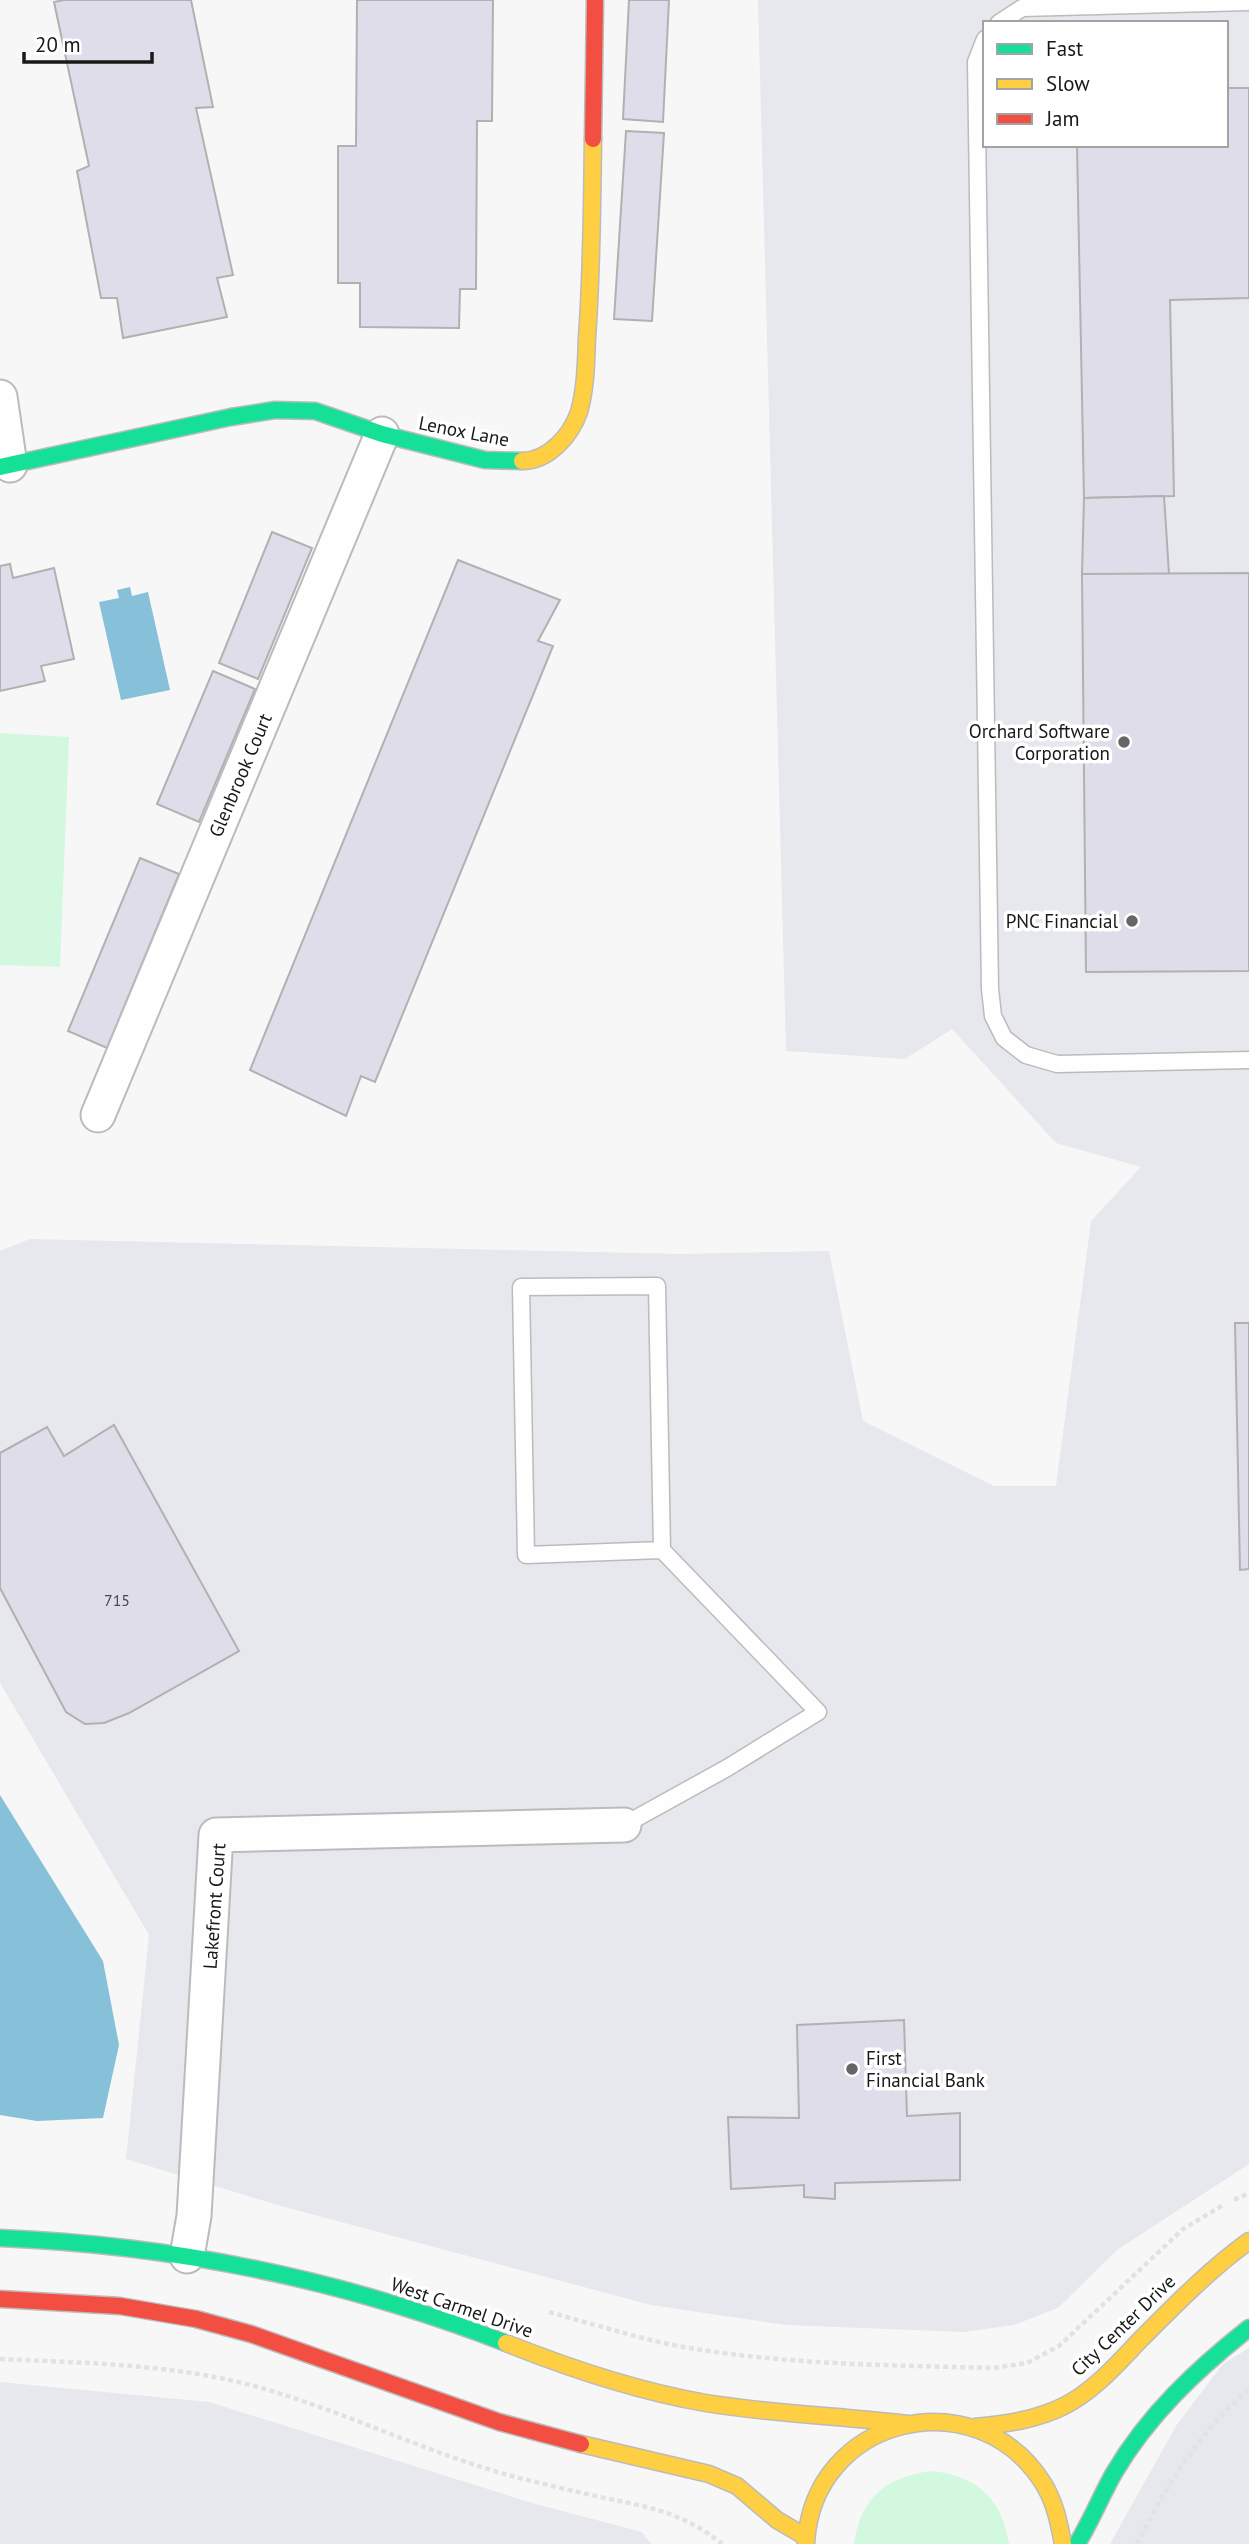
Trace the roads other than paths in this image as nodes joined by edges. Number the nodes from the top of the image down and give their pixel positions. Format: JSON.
{"nodes":[{"id":1,"x":595,"y":0,"type":"edge"},
{"id":2,"x":1249,"y":2,"type":"edge"},
{"id":3,"x":1002,"y":21,"type":"edge"},
{"id":4,"x":983,"y":44,"type":"edge"},
{"id":5,"x":0,"y":397,"type":"edge"},
{"id":6,"x":383,"y":434,"type":"junction"},
{"id":7,"x":5,"y":466,"type":"edge"},
{"id":8,"x":1249,"y":1060,"type":"edge"},
{"id":9,"x":98,"y":1115,"type":"dead end"},
{"id":10,"x":662,"y":1550,"type":"junction"},
{"id":11,"x":624,"y":1825,"type":"joint"},
{"id":12,"x":0,"y":2238,"type":"edge"},
{"id":13,"x":1249,"y":2241,"type":"edge"},
{"id":14,"x":187,"y":2256,"type":"junction"},
{"id":15,"x":0,"y":2300,"type":"edge"},
{"id":16,"x":1249,"y":2328,"type":"edge"},
{"id":17,"x":908,"y":2424,"type":"junction"},
{"id":18,"x":975,"y":2427,"type":"junction"},
{"id":19,"x":806,"y":2541,"type":"edge"},
{"id":20,"x":1063,"y":2544,"type":"edge"},
{"id":21,"x":1077,"y":2544,"type":"edge"}],
"edges":[{"from":1,"to":6,"type":"street","name":"Lenox Lane"},
{"from":2,"to":3,"type":"lane"},
{"from":4,"to":8,"type":"lane"},
{"from":5,"to":7,"type":"street"},
{"from":6,"to":7,"type":"street","name":"Lenox Lane"},
{"from":6,"to":9,"type":"street","name":"Glenbrook Court"},
{"from":10,"to":10,"type":"lane"},
{"from":10,"to":11,"type":"lane"},
{"from":11,"to":14,"type":"street","name":"Lakefront Court"},
{"from":12,"to":14,"type":"street","name":"West Carmel Drive"},
{"from":13,"to":18,"type":"street","name":"City Center Drive"},
{"from":14,"to":17,"type":"street","name":"West Carmel Drive"},
{"from":15,"to":19,"type":"street"},
{"from":16,"to":21,"type":"street"},
{"from":17,"to":18,"type":"street"},
{"from":17,"to":19,"type":"street"},
{"from":18,"to":20,"type":"street"}]}
